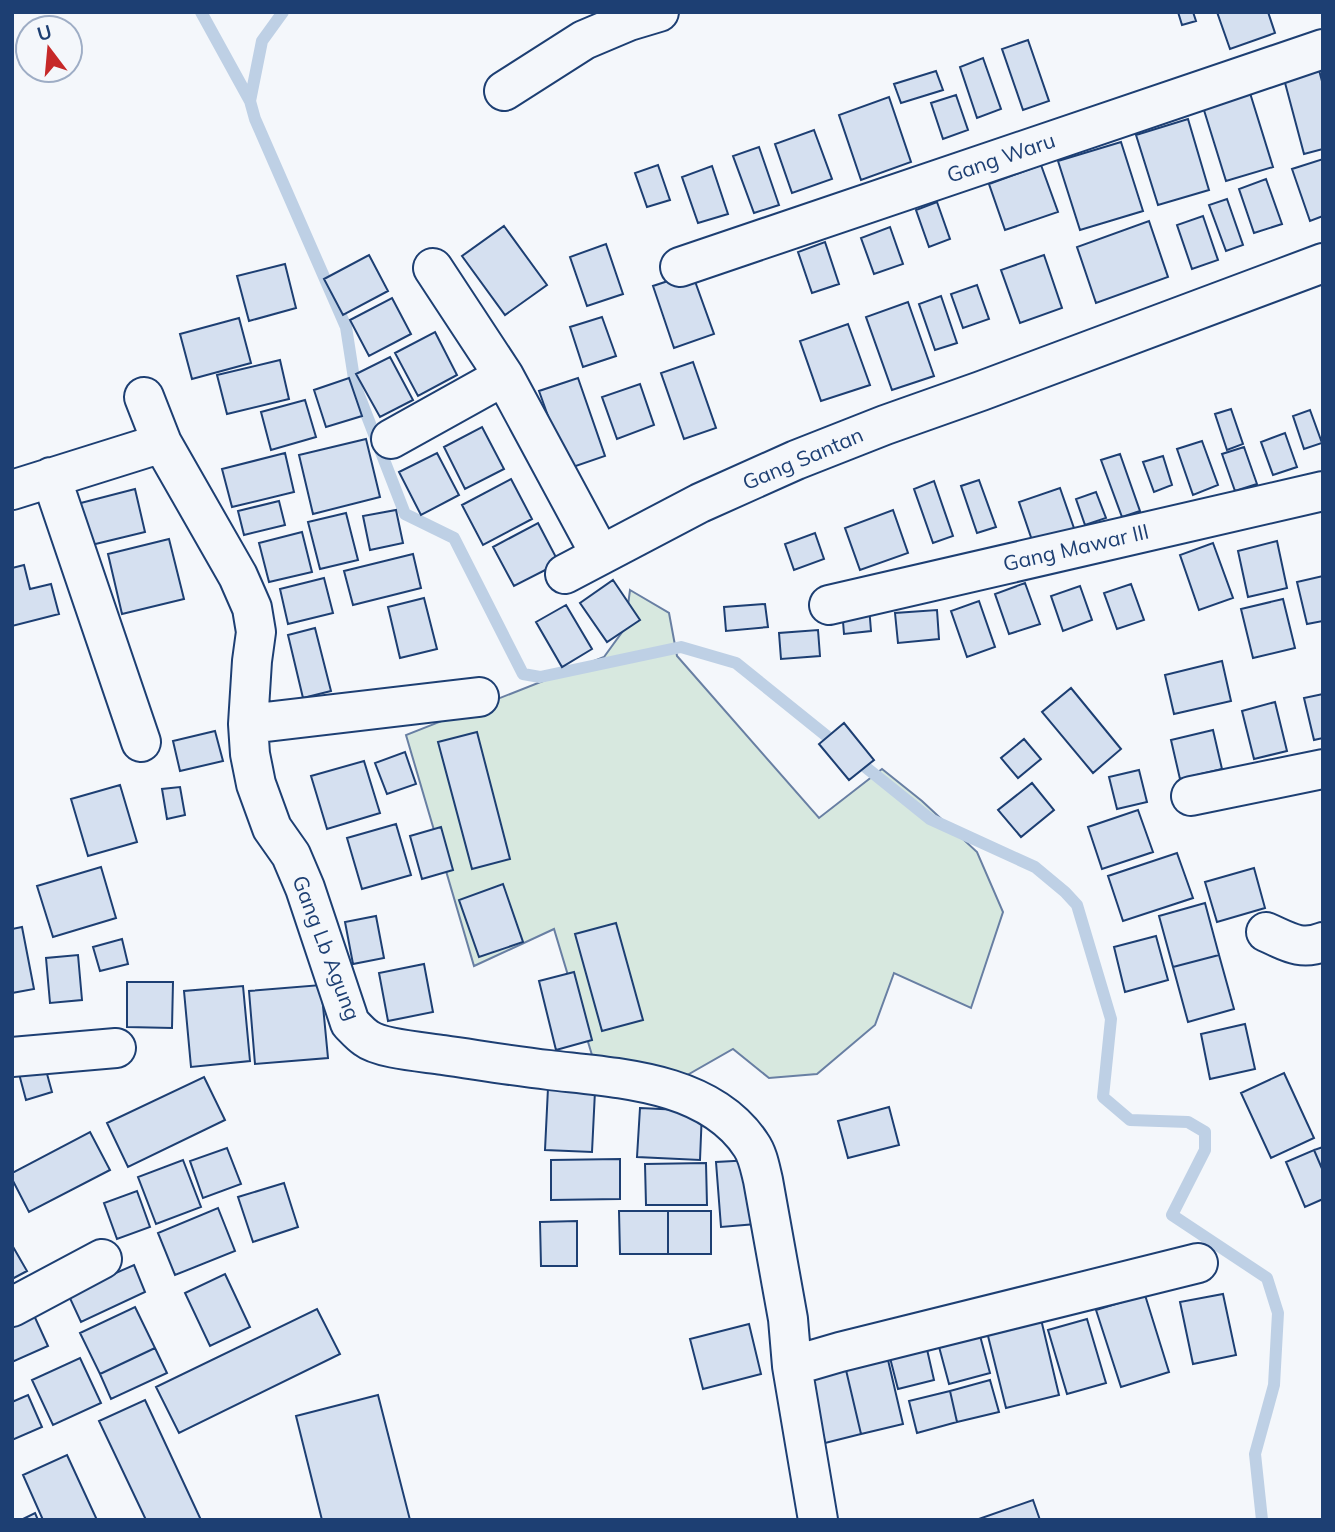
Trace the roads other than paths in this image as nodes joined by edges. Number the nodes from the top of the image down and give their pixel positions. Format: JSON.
{"nodes":[{"id":1,"x":659,"y":12,"type":"edge"},
{"id":2,"x":1323,"y":49,"type":"edge"},
{"id":3,"x":504,"y":91,"type":"dead end"},
{"id":4,"x":1323,"y":263,"type":"edge"},
{"id":5,"x":680,"y":267,"type":"dead end"},
{"id":6,"x":433,"y":268,"type":"dead end"},
{"id":7,"x":505,"y":376,"type":"junction"},
{"id":8,"x":144,"y":397,"type":"dead end"},
{"id":9,"x":391,"y":439,"type":"dead end"},
{"id":10,"x":162,"y":443,"type":"junction"},
{"id":11,"x":51,"y":478,"type":"junction"},
{"id":12,"x":12,"y":490,"type":"edge"},
{"id":13,"x":1323,"y":491,"type":"edge"},
{"id":14,"x":600,"y":554,"type":"junction"},
{"id":15,"x":565,"y":574,"type":"dead end"},
{"id":16,"x":829,"y":605,"type":"dead end"},
{"id":17,"x":479,"y":697,"type":"dead end"},
{"id":18,"x":248,"y":724,"type":"junction"},
{"id":19,"x":141,"y":742,"type":"dead end"},
{"id":20,"x":1323,"y":769,"type":"edge"},
{"id":21,"x":1191,"y":796,"type":"dead end"},
{"id":22,"x":1266,"y":932,"type":"dead end"},
{"id":23,"x":1323,"y":942,"type":"edge"},
{"id":24,"x":116,"y":1048,"type":"dead end"},
{"id":25,"x":12,"y":1057,"type":"edge"},
{"id":26,"x":102,"y":1259,"type":"dead end"},
{"id":27,"x":1198,"y":1263,"type":"dead end"},
{"id":28,"x":12,"y":1307,"type":"edge"},
{"id":29,"x":792,"y":1366,"type":"junction"},
{"id":30,"x":818,"y":1520,"type":"edge"}],
"edges":[{"from":1,"to":3,"type":"street"},
{"from":2,"to":5,"type":"street","name":"Gang Waru"},
{"from":4,"to":14,"type":"street","name":"Gang Santan"},
{"from":6,"to":7,"type":"street"},
{"from":7,"to":9,"type":"street"},
{"from":7,"to":14,"type":"street"},
{"from":8,"to":10,"type":"street","name":"Gang Lb Agung"},
{"from":10,"to":11,"type":"street"},
{"from":10,"to":18,"type":"street","name":"Gang Lb Agung"},
{"from":11,"to":12,"type":"street"},
{"from":11,"to":19,"type":"street"},
{"from":13,"to":16,"type":"street","name":"Gang Mawar III"},
{"from":14,"to":15,"type":"street","name":"Gang Santan"},
{"from":17,"to":18,"type":"street"},
{"from":18,"to":29,"type":"street","name":"Gang Lb Agung"},
{"from":20,"to":21,"type":"street"},
{"from":22,"to":23,"type":"street"},
{"from":24,"to":25,"type":"street"},
{"from":26,"to":28,"type":"street"},
{"from":27,"to":29,"type":"street"},
{"from":29,"to":30,"type":"street","name":"Gang Lb Agung"}]}
